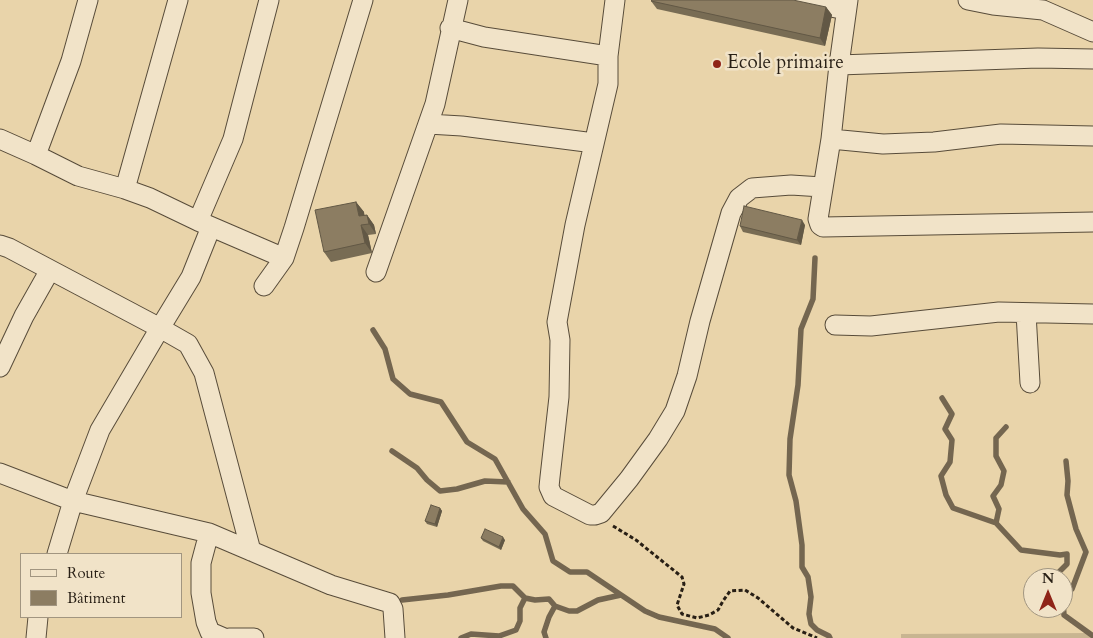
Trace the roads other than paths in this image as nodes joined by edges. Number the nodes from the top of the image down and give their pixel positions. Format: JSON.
{"nodes":[{"id":1,"x":88,"y":0,"type":"edge"},
{"id":2,"x":178,"y":0,"type":"edge"},
{"id":3,"x":269,"y":0,"type":"edge"},
{"id":4,"x":363,"y":0,"type":"edge"},
{"id":5,"x":458,"y":0,"type":"edge"},
{"id":6,"x":615,"y":0,"type":"edge"},
{"id":7,"x":796,"y":0,"type":"edge"},
{"id":8,"x":968,"y":0,"type":"edge"},
{"id":9,"x":847,"y":5,"type":"edge"},
{"id":10,"x":450,"y":28,"type":"junction"},
{"id":11,"x":1093,"y":32,"type":"edge"},
{"id":12,"x":608,"y":56,"type":"junction"},
{"id":13,"x":1093,"y":59,"type":"edge"},
{"id":14,"x":839,"y":65,"type":"junction"},
{"id":15,"x":428,"y":124,"type":"junction"},
{"id":16,"x":1093,"y":136,"type":"edge"},
{"id":17,"x":0,"y":139,"type":"edge"},
{"id":18,"x":831,"y":139,"type":"junction"},
{"id":19,"x":594,"y":143,"type":"junction"},
{"id":20,"x":36,"y":155,"type":"junction"},
{"id":21,"x":822,"y":187,"type":"junction"},
{"id":22,"x":125,"y":189,"type":"junction"},
{"id":23,"x":1093,"y":222,"type":"edge"},
{"id":24,"x":205,"y":224,"type":"junction"},
{"id":25,"x":0,"y":245,"type":"edge"},
{"id":26,"x":284,"y":258,"type":"junction"},
{"id":27,"x":50,"y":270,"type":"junction"},
{"id":28,"x":376,"y":272,"type":"dead end"},
{"id":29,"x":264,"y":286,"type":"dead end"},
{"id":30,"x":1026,"y":313,"type":"junction"},
{"id":31,"x":1093,"y":314,"type":"edge"},
{"id":32,"x":835,"y":325,"type":"dead end"},
{"id":33,"x":160,"y":328,"type":"junction"},
{"id":34,"x":0,"y":367,"type":"edge"},
{"id":35,"x":1030,"y":383,"type":"dead end"},
{"id":36,"x":0,"y":473,"type":"edge"},
{"id":37,"x":73,"y":501,"type":"junction"},
{"id":38,"x":209,"y":533,"type":"junction"},
{"id":39,"x":251,"y":551,"type":"junction"},
{"id":40,"x":57,"y":553,"type":"edge"},
{"id":41,"x":38,"y":618,"type":"edge"},
{"id":42,"x":36,"y":638,"type":"edge"},
{"id":43,"x":224,"y":638,"type":"edge"},
{"id":44,"x":229,"y":638,"type":"edge"},
{"id":45,"x":254,"y":638,"type":"edge"},
{"id":46,"x":395,"y":638,"type":"edge"}],
"edges":[{"from":1,"to":20,"type":"street"},
{"from":2,"to":22,"type":"street"},
{"from":3,"to":24,"type":"street"},
{"from":4,"to":26,"type":"street"},
{"from":5,"to":10,"type":"street"},
{"from":6,"to":12,"type":"street"},
{"from":7,"to":9,"type":"street"},
{"from":8,"to":11,"type":"street"},
{"from":9,"to":14,"type":"street"},
{"from":10,"to":12,"type":"street"},
{"from":10,"to":15,"type":"street"},
{"from":12,"to":19,"type":"street"},
{"from":13,"to":14,"type":"street"},
{"from":14,"to":18,"type":"street"},
{"from":15,"to":19,"type":"street"},
{"from":15,"to":28,"type":"street"},
{"from":16,"to":18,"type":"street"},
{"from":17,"to":20,"type":"street"},
{"from":18,"to":21,"type":"street"},
{"from":19,"to":21,"type":"street"},
{"from":20,"to":22,"type":"street"},
{"from":21,"to":23,"type":"street"},
{"from":22,"to":24,"type":"street"},
{"from":24,"to":26,"type":"street"},
{"from":24,"to":33,"type":"street"},
{"from":25,"to":27,"type":"street"},
{"from":26,"to":29,"type":"street"},
{"from":27,"to":33,"type":"street"},
{"from":27,"to":34,"type":"street"},
{"from":30,"to":31,"type":"street"},
{"from":30,"to":32,"type":"street"},
{"from":30,"to":35,"type":"street"},
{"from":33,"to":37,"type":"street"},
{"from":33,"to":39,"type":"street"},
{"from":36,"to":37,"type":"street"},
{"from":37,"to":38,"type":"street"},
{"from":37,"to":40,"type":"street"},
{"from":38,"to":39,"type":"street"},
{"from":38,"to":43,"type":"street"},
{"from":39,"to":46,"type":"street"},
{"from":41,"to":42,"type":"street"},
{"from":44,"to":45,"type":"street"}]}
